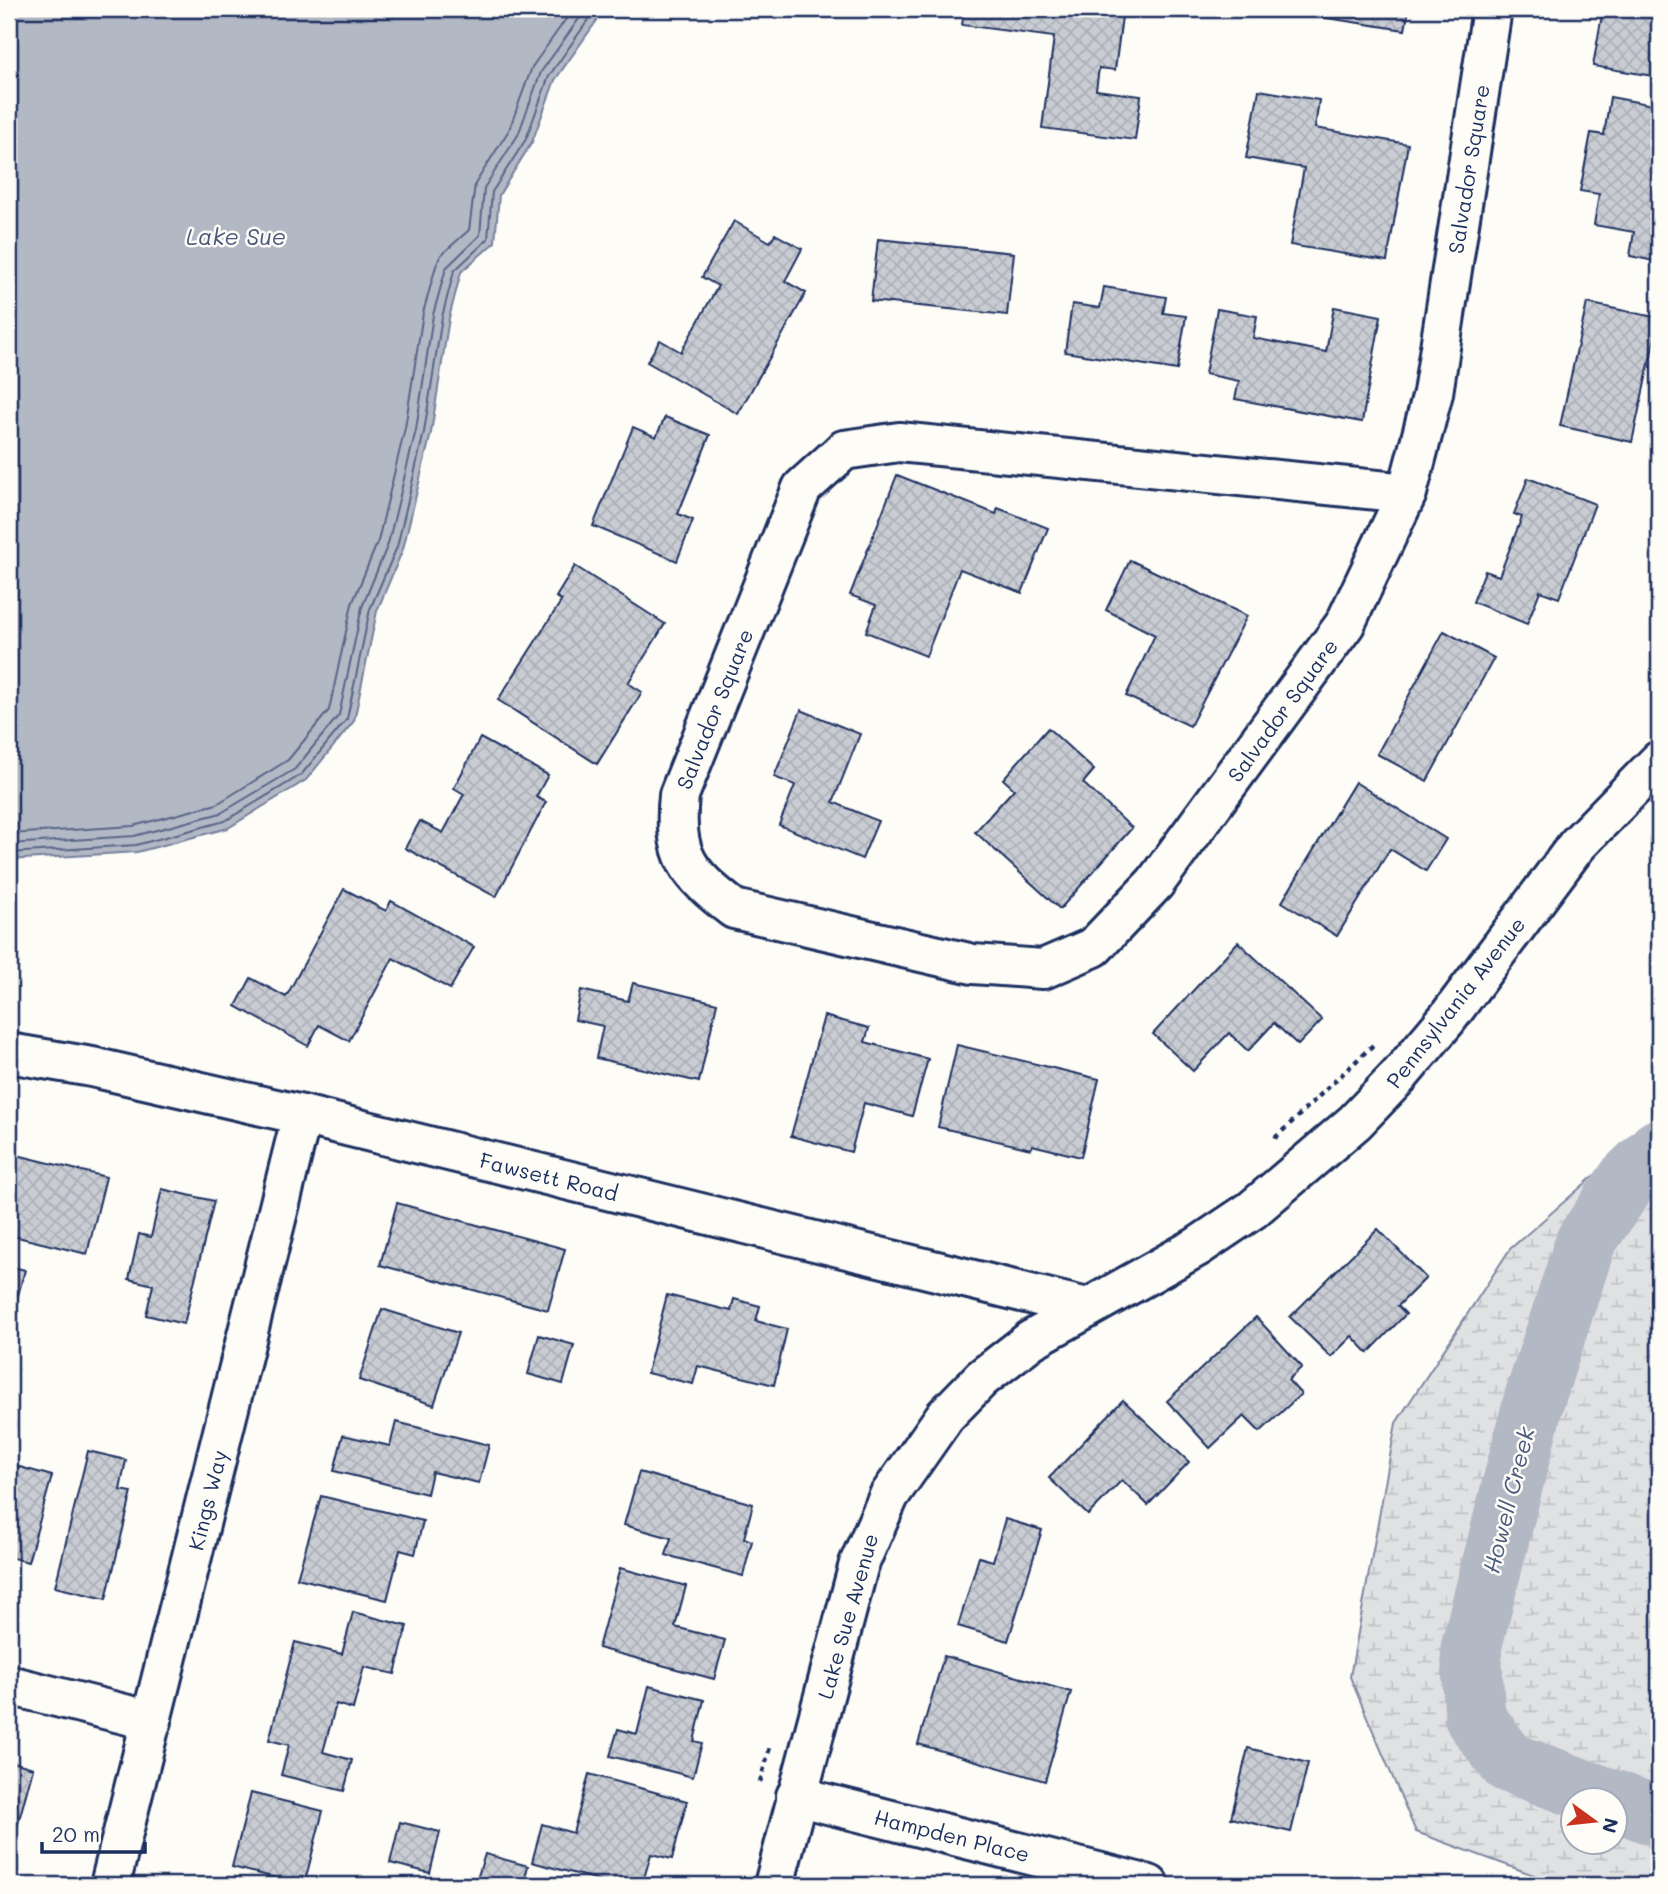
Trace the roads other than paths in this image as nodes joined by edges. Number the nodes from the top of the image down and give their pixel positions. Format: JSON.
{"nodes":[{"id":1,"x":1492,"y":9,"type":"edge"},
{"id":2,"x":1407,"y":493,"type":"junction"},
{"id":3,"x":1659,"y":761,"type":"edge"},
{"id":4,"x":9,"y":1053,"type":"edge"},
{"id":5,"x":302,"y":1115,"type":"junction"},
{"id":6,"x":1087,"y":1308,"type":"junction"},
{"id":7,"x":9,"y":1685,"type":"edge"},
{"id":8,"x":152,"y":1721,"type":"junction"},
{"id":9,"x":796,"y":1796,"type":"junction"},
{"id":10,"x":110,"y":1885,"type":"edge"},
{"id":11,"x":774,"y":1885,"type":"edge"},
{"id":12,"x":1149,"y":1885,"type":"edge"}],
"edges":[{"from":1,"to":2,"type":"street","name":"Salvador Square"},
{"from":2,"to":2,"type":"street","name":"Salvador Square"},
{"from":3,"to":6,"type":"street","name":"Pennsylvania Avenue"},
{"from":4,"to":5,"type":"street","name":"Fawsett Road"},
{"from":5,"to":6,"type":"street","name":"Fawsett Road"},
{"from":5,"to":8,"type":"street","name":"Kings Way"},
{"from":6,"to":9,"type":"street","name":"Lake Sue Avenue"},
{"from":7,"to":8,"type":"street"},
{"from":8,"to":10,"type":"street","name":"Kings Way"},
{"from":9,"to":11,"type":"street","name":"Lake Sue Avenue"},
{"from":9,"to":12,"type":"street","name":"Hampden Place"}]}
